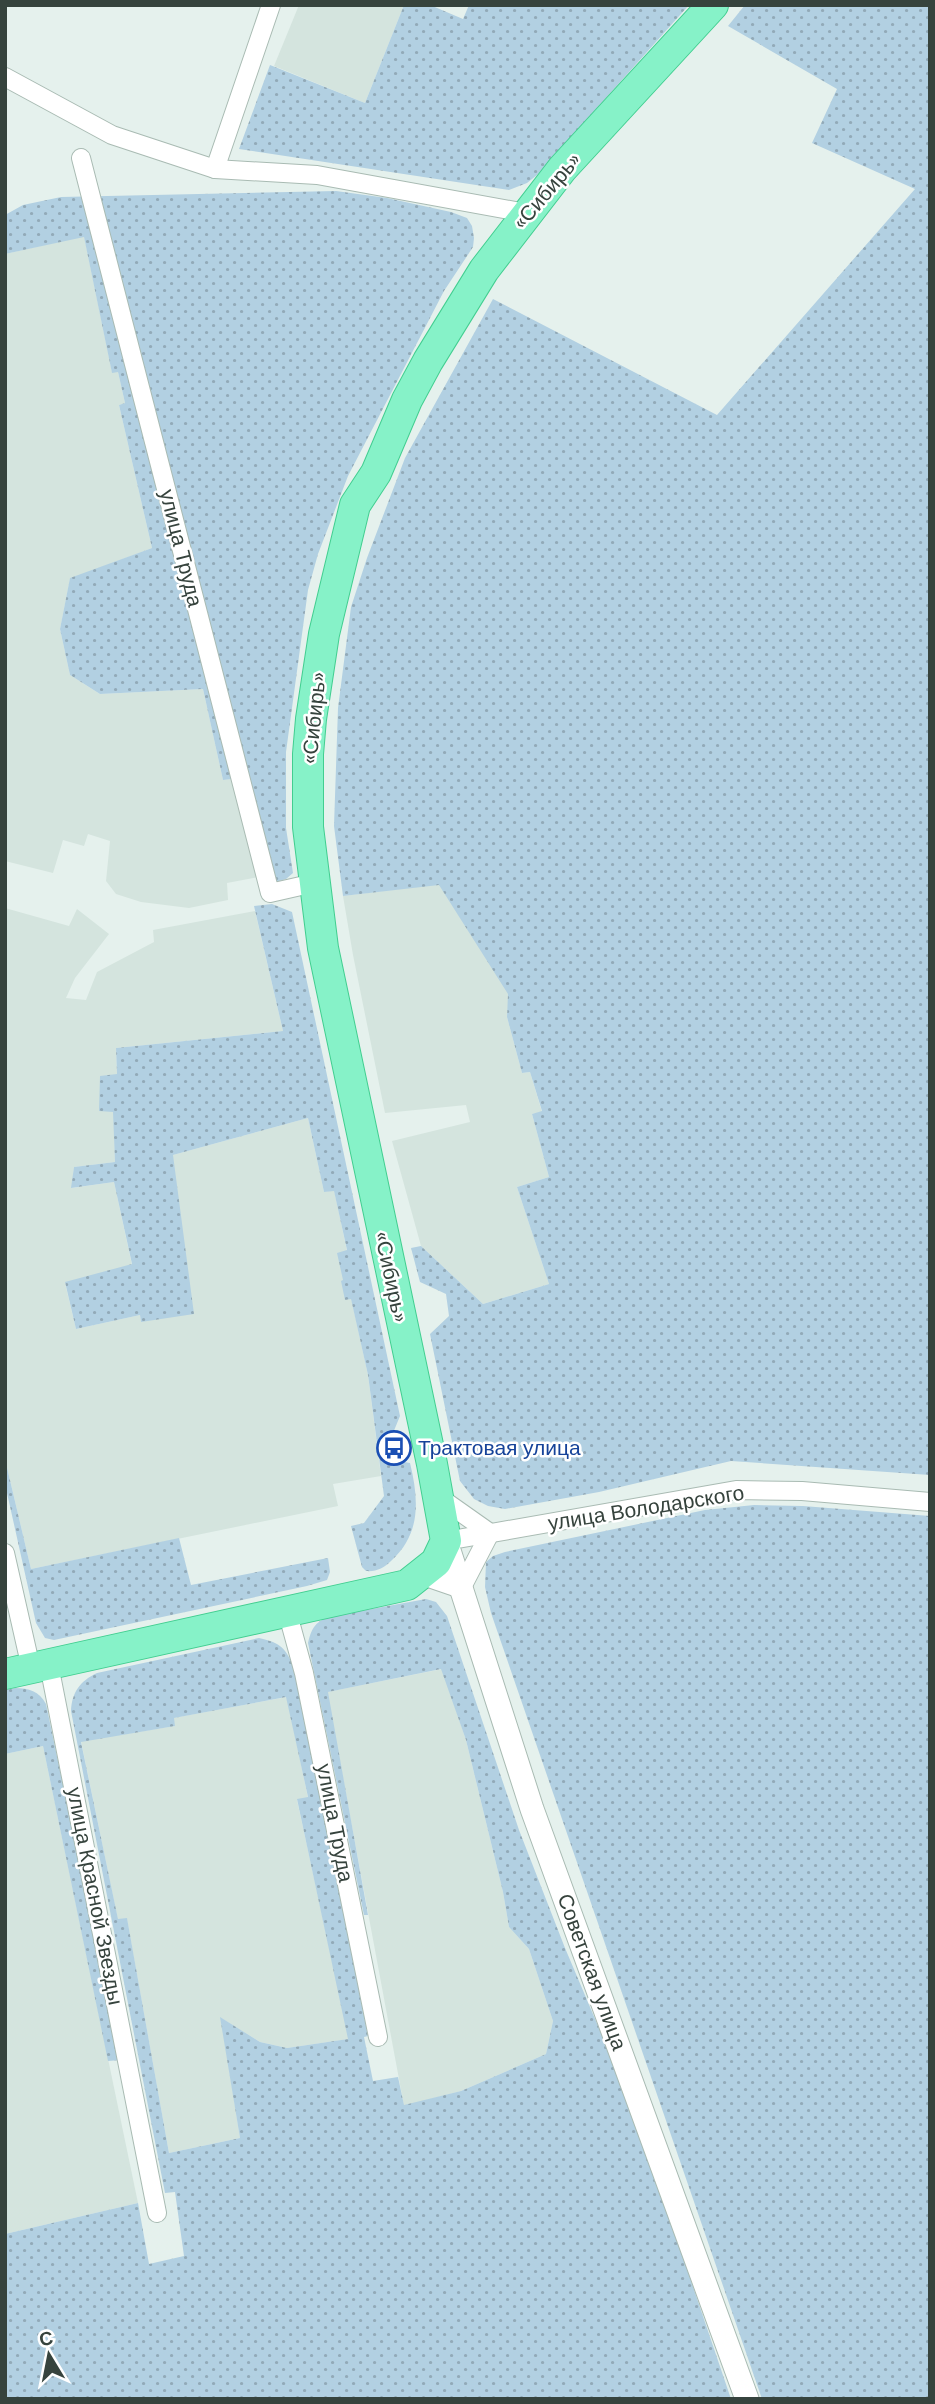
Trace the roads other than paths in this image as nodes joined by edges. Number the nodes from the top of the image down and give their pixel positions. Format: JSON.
{"nodes":[{"id":1,"x":271,"y":5,"type":"edge"},
{"id":2,"x":713,"y":5,"type":"edge"},
{"id":3,"x":5,"y":77,"type":"edge"},
{"id":4,"x":81,"y":158,"type":"dead end"},
{"id":5,"x":215,"y":169,"type":"junction"},
{"id":6,"x":526,"y":214,"type":"junction"},
{"id":7,"x":314,"y":883,"type":"junction"},
{"id":8,"x":439,"y":1497,"type":"junction"},
{"id":9,"x":930,"y":1502,"type":"edge"},
{"id":10,"x":491,"y":1534,"type":"junction"},
{"id":11,"x":446,"y":1541,"type":"junction"},
{"id":12,"x":5,"y":1553,"type":"edge"},
{"id":13,"x":420,"y":1575,"type":"junction"},
{"id":14,"x":461,"y":1589,"type":"junction"},
{"id":15,"x":287,"y":1611,"type":"junction"},
{"id":16,"x":28,"y":1669,"type":"edge"},
{"id":17,"x":378,"y":2037,"type":"dead end"},
{"id":18,"x":157,"y":2213,"type":"dead end"},
{"id":19,"x":747,"y":2399,"type":"edge"}],
"edges":[{"from":1,"to":5,"type":"street"},
{"from":2,"to":6,"type":"highway","name":"«Сибирь»"},
{"from":3,"to":5,"type":"street"},
{"from":4,"to":7,"type":"street","name":"улица Труда"},
{"from":5,"to":6,"type":"street"},
{"from":6,"to":7,"type":"highway","name":"«Сибирь»"},
{"from":7,"to":8,"type":"highway","name":"«Сибирь»"},
{"from":8,"to":10,"type":"street"},
{"from":8,"to":11,"type":"highway","name":"«Сибирь»"},
{"from":9,"to":10,"type":"street","name":"улица Володарского"},
{"from":10,"to":11,"type":"street","name":"улица Володарского"},
{"from":10,"to":14,"type":"street"},
{"from":11,"to":13,"type":"highway"},
{"from":11,"to":14,"type":"street","name":"Советская улица"},
{"from":12,"to":16,"type":"street","name":"улица Красной Звезды"},
{"from":13,"to":14,"type":"street"},
{"from":13,"to":15,"type":"highway"},
{"from":14,"to":19,"type":"street","name":"Советская улица"},
{"from":15,"to":16,"type":"highway"},
{"from":15,"to":17,"type":"street","name":"улица Труда"},
{"from":16,"to":18,"type":"street","name":"улица Красной Звезды"}]}
